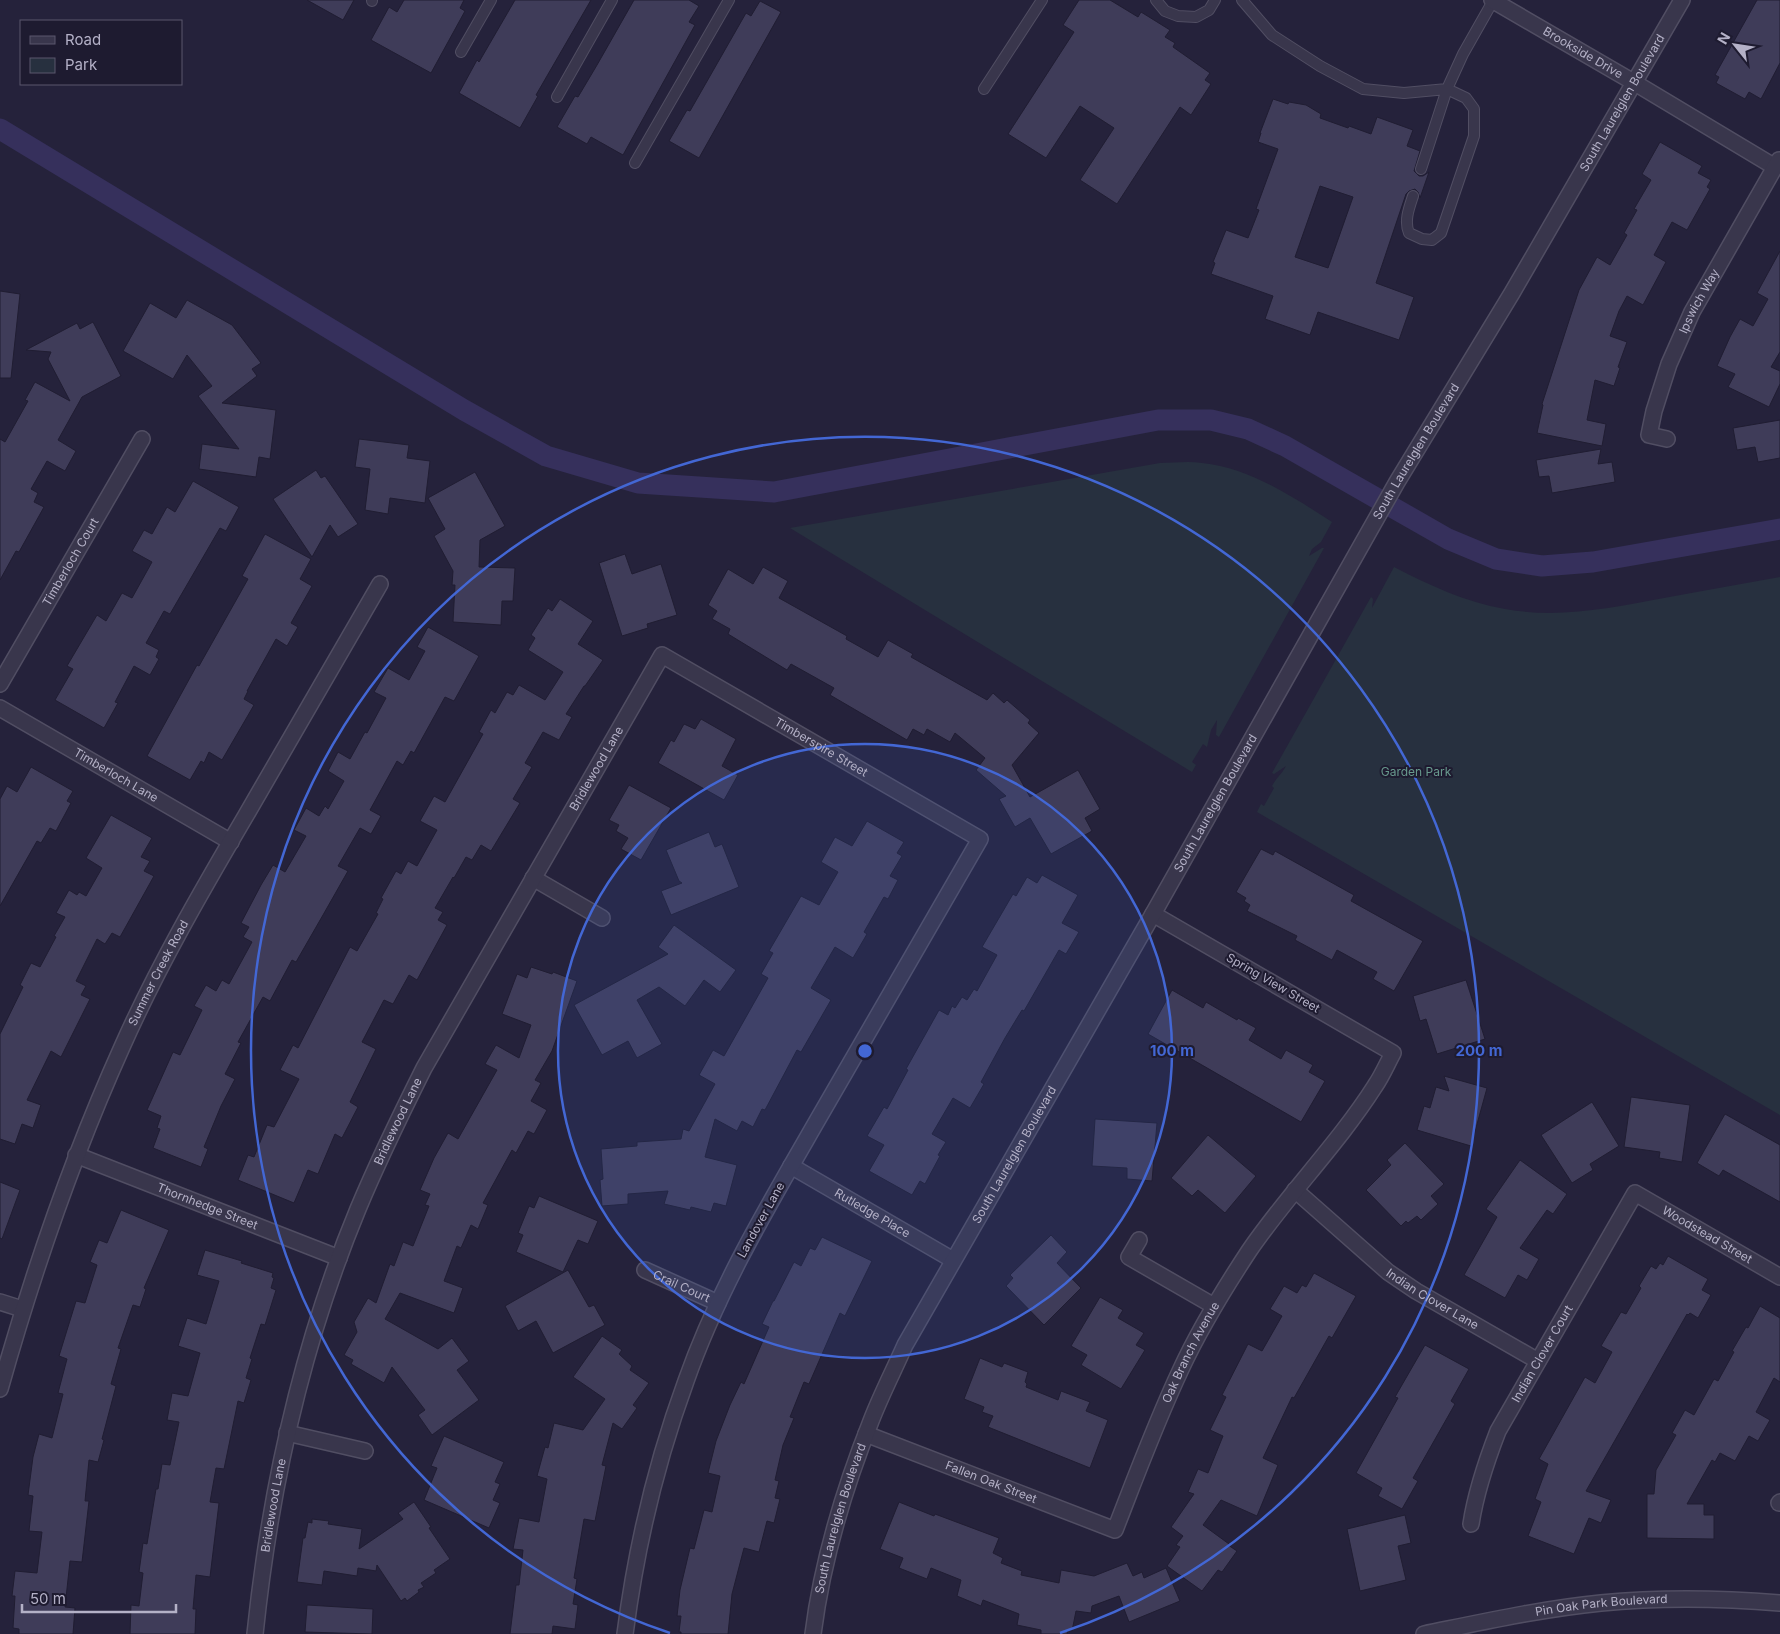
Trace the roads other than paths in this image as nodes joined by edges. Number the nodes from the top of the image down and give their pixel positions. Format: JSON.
{"nodes":[{"id":1,"x":491,"y":0,"type":"edge"},
{"id":2,"x":612,"y":0,"type":"edge"},
{"id":3,"x":729,"y":0,"type":"edge"},
{"id":4,"x":1042,"y":0,"type":"edge"},
{"id":5,"x":1156,"y":0,"type":"edge"},
{"id":6,"x":1215,"y":0,"type":"edge"},
{"id":7,"x":1242,"y":0,"type":"edge"},
{"id":8,"x":1493,"y":0,"type":"edge"},
{"id":9,"x":1682,"y":0,"type":"edge"},
{"id":10,"x":462,"y":52,"type":"dead end"},
{"id":11,"x":1635,"y":83,"type":"junction"},
{"id":12,"x":984,"y":89,"type":"dead end"},
{"id":13,"x":1447,"y":89,"type":"junction"},
{"id":14,"x":557,"y":97,"type":"dead end"},
{"id":15,"x":635,"y":163,"type":"dead end"},
{"id":16,"x":1778,"y":163,"type":"edge"},
{"id":17,"x":1421,"y":169,"type":"dead end"},
{"id":18,"x":1413,"y":196,"type":"dead end"},
{"id":19,"x":142,"y":439,"type":"dead end"},
{"id":20,"x":1667,"y":439,"type":"dead end"},
{"id":21,"x":380,"y":584,"type":"dead end"},
{"id":22,"x":662,"y":655,"type":"joint"},
{"id":23,"x":0,"y":684,"type":"edge"},
{"id":24,"x":0,"y":708,"type":"edge"},
{"id":25,"x":980,"y":839,"type":"joint"},
{"id":26,"x":230,"y":842,"type":"junction"},
{"id":27,"x":533,"y":878,"type":"junction"},
{"id":28,"x":1153,"y":914,"type":"junction"},
{"id":29,"x":602,"y":918,"type":"dead end"},
{"id":30,"x":1393,"y":1053,"type":"joint"},
{"id":31,"x":76,"y":1154,"type":"junction"},
{"id":32,"x":791,"y":1166,"type":"junction"},
{"id":33,"x":1295,"y":1190,"type":"junction"},
{"id":34,"x":1635,"y":1193,"type":"joint"},
{"id":35,"x":1139,"y":1240,"type":"dead end"},
{"id":36,"x":339,"y":1258,"type":"junction"},
{"id":37,"x":953,"y":1260,"type":"junction"},
{"id":38,"x":645,"y":1270,"type":"dead end"},
{"id":39,"x":1780,"y":1277,"type":"edge"},
{"id":40,"x":0,"y":1302,"type":"edge"},
{"id":41,"x":718,"y":1303,"type":"junction"},
{"id":42,"x":1214,"y":1306,"type":"junction"},
{"id":43,"x":22,"y":1308,"type":"junction"},
{"id":44,"x":1538,"y":1361,"type":"junction"},
{"id":45,"x":0,"y":1390,"type":"edge"},
{"id":46,"x":287,"y":1433,"type":"junction"},
{"id":47,"x":866,"y":1434,"type":"junction"},
{"id":48,"x":365,"y":1451,"type":"dead end"},
{"id":49,"x":1471,"y":1524,"type":"dead end"},
{"id":50,"x":1115,"y":1530,"type":"joint"},
{"id":51,"x":1780,"y":1603,"type":"edge"},
{"id":52,"x":255,"y":1634,"type":"edge"},
{"id":53,"x":625,"y":1634,"type":"edge"},
{"id":54,"x":813,"y":1634,"type":"edge"},
{"id":55,"x":1424,"y":1634,"type":"edge"}],
"edges":[{"from":1,"to":10,"type":"lane"},
{"from":2,"to":14,"type":"lane"},
{"from":3,"to":15,"type":"lane"},
{"from":4,"to":12,"type":"lane"},
{"from":5,"to":6,"type":"lane"},
{"from":7,"to":13,"type":"lane"},
{"from":8,"to":11,"type":"street","name":"Brookside Drive"},
{"from":8,"to":13,"type":"lane"},
{"from":9,"to":11,"type":"street","name":"South Laurelglen Boulevard"},
{"from":11,"to":16,"type":"street","name":"Brookside Drive"},
{"from":11,"to":28,"type":"street","name":"South Laurelglen Boulevard"},
{"from":13,"to":17,"type":"lane"},
{"from":13,"to":18,"type":"lane"},
{"from":16,"to":20,"type":"street","name":"Ipswich Way"},
{"from":19,"to":23,"type":"street","name":"Timberloch Court"},
{"from":21,"to":26,"type":"street","name":"Summer Creek Road"},
{"from":22,"to":25,"type":"street","name":"Timberspire Street"},
{"from":22,"to":27,"type":"street","name":"Bridlewood Lane"},
{"from":24,"to":26,"type":"street","name":"Timberloch Lane"},
{"from":25,"to":32,"type":"street","name":"Landover Lane"},
{"from":26,"to":31,"type":"street","name":"Summer Creek Road"},
{"from":27,"to":29,"type":"street"},
{"from":27,"to":36,"type":"street","name":"Bridlewood Lane"},
{"from":28,"to":30,"type":"street","name":"Spring View Street"},
{"from":28,"to":37,"type":"street","name":"South Laurelglen Boulevard"},
{"from":30,"to":33,"type":"street","name":"Oak Branch Avenue"},
{"from":31,"to":36,"type":"street","name":"Thornhedge Street"},
{"from":31,"to":43,"type":"street","name":"Summer Creek Road"},
{"from":32,"to":37,"type":"street","name":"Rutledge Place"},
{"from":32,"to":41,"type":"street","name":"Landover Lane"},
{"from":33,"to":42,"type":"street","name":"Oak Branch Avenue"},
{"from":33,"to":44,"type":"street","name":"Indian Clover Lane"},
{"from":34,"to":39,"type":"street","name":"Woodstead Street"},
{"from":34,"to":44,"type":"street","name":"Indian Clover Court"},
{"from":35,"to":42,"type":"street"},
{"from":36,"to":46,"type":"street","name":"Bridlewood Lane"},
{"from":37,"to":47,"type":"street","name":"South Laurelglen Boulevard"},
{"from":38,"to":41,"type":"street","name":"Crail Court"},
{"from":40,"to":43,"type":"street"},
{"from":41,"to":53,"type":"street","name":"Landover Lane"},
{"from":42,"to":50,"type":"street","name":"Oak Branch Avenue"},
{"from":43,"to":45,"type":"street","name":"Summer Creek Road"},
{"from":44,"to":49,"type":"street","name":"Indian Clover Court"},
{"from":46,"to":48,"type":"street"},
{"from":46,"to":52,"type":"street","name":"Bridlewood Lane"},
{"from":47,"to":50,"type":"street","name":"Fallen Oak Street"},
{"from":47,"to":54,"type":"street","name":"South Laurelglen Boulevard"},
{"from":51,"to":55,"type":"street","name":"Pin Oak Park Boulevard"}]}
